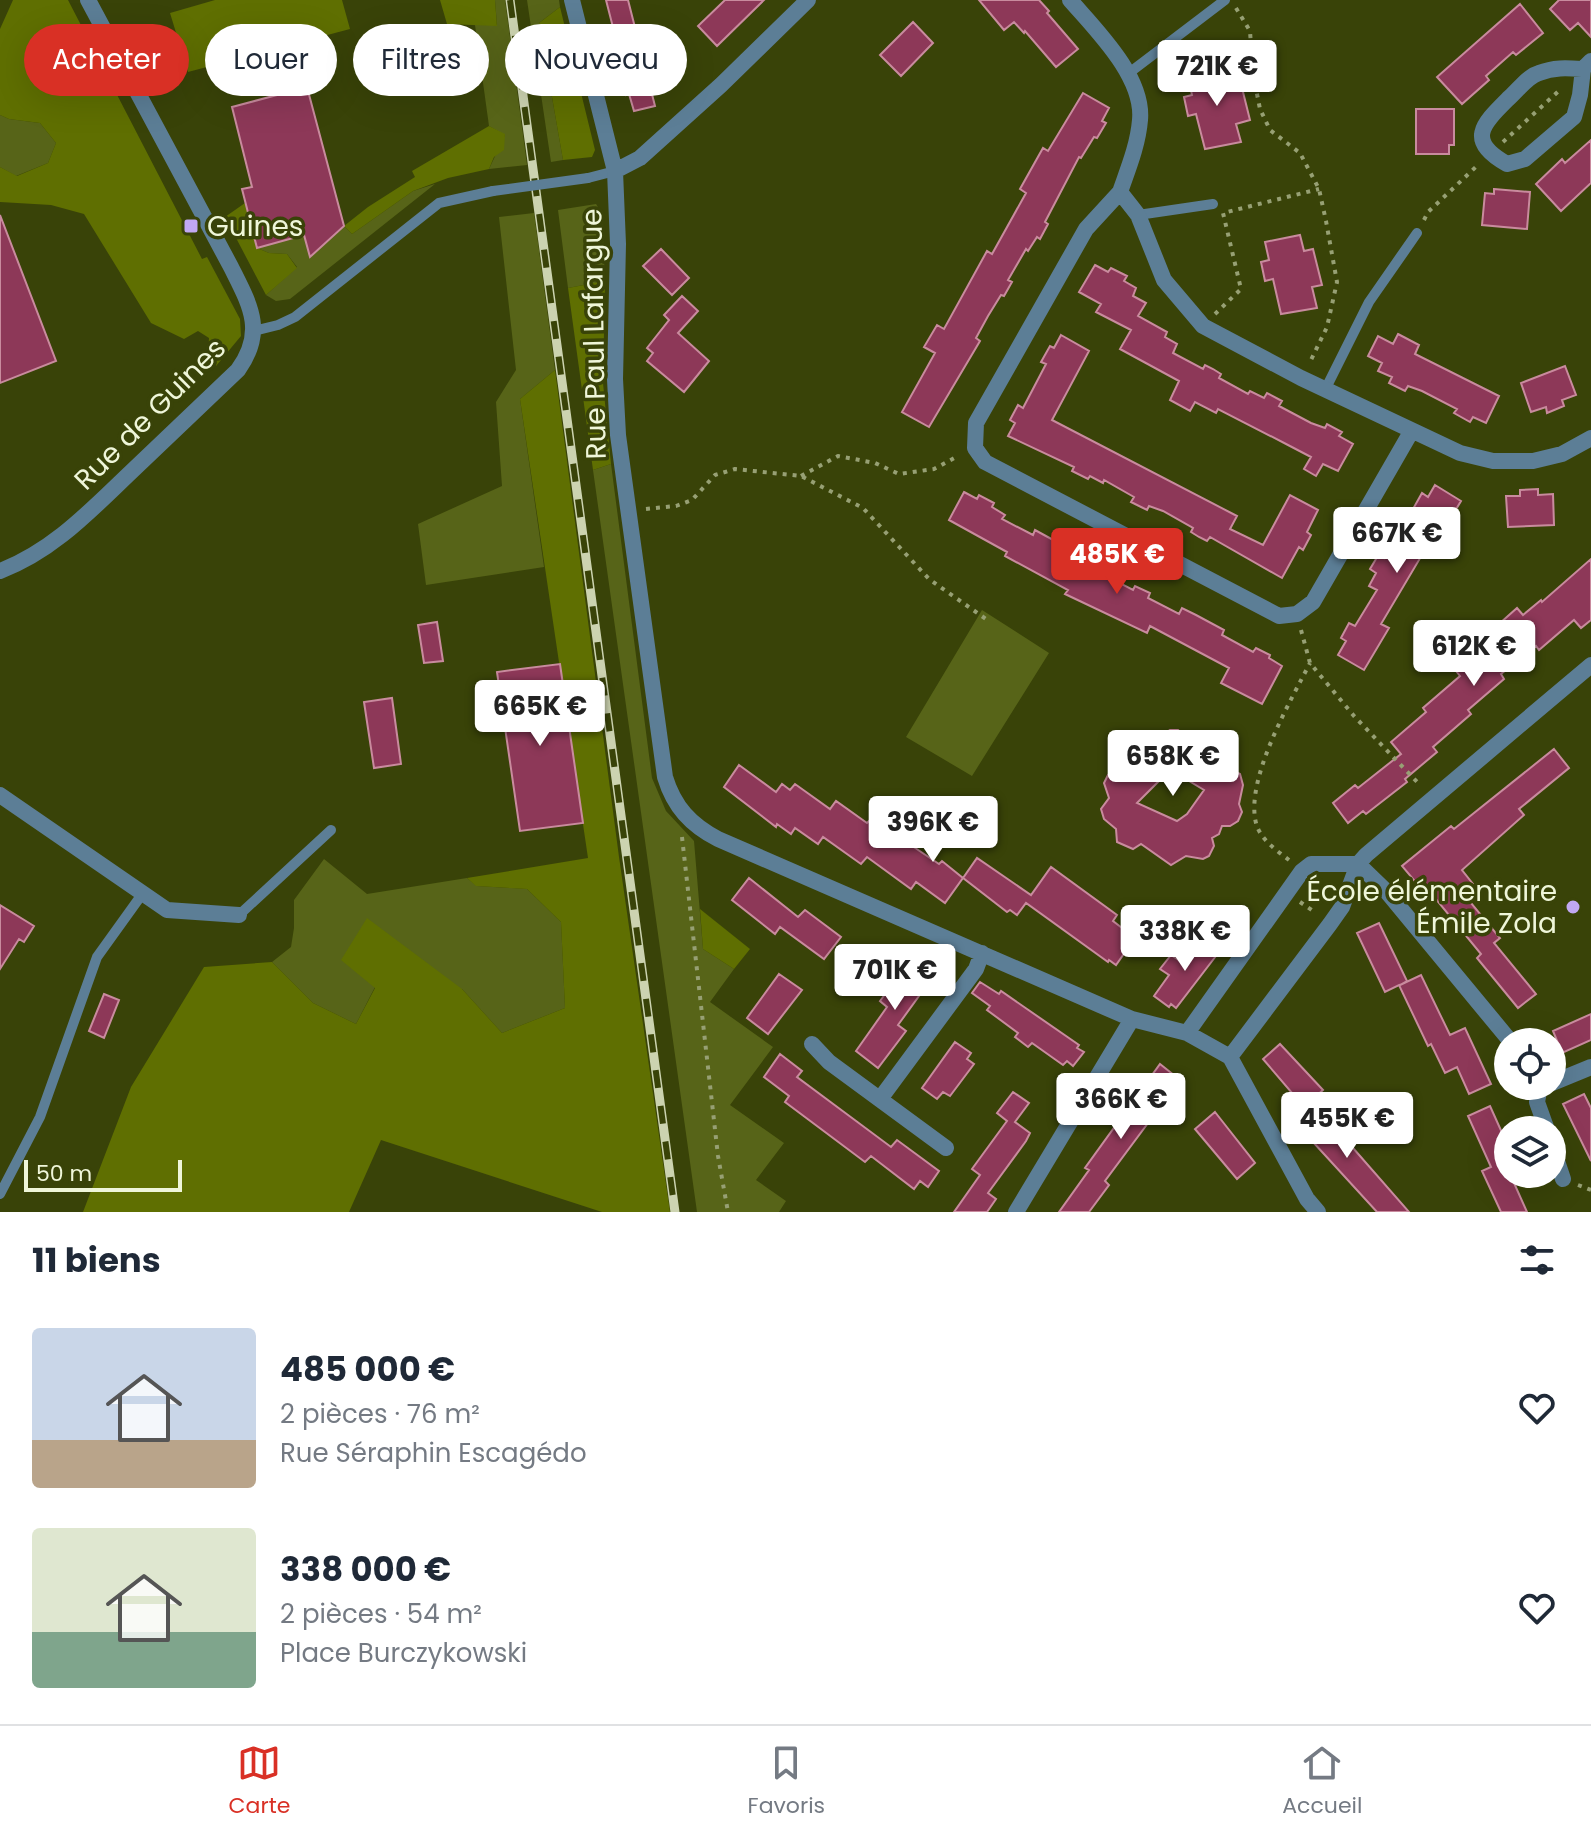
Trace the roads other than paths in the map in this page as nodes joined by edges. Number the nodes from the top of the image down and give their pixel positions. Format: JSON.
{"nodes":[{"id":1,"x":88,"y":0,"type":"edge"},
{"id":2,"x":572,"y":0,"type":"edge"},
{"id":3,"x":808,"y":0,"type":"edge"},
{"id":4,"x":1070,"y":0,"type":"edge"},
{"id":5,"x":1228,"y":0,"type":"edge"},
{"id":6,"x":1587,"y":65,"type":"edge"},
{"id":7,"x":1129,"y":73,"type":"junction"},
{"id":8,"x":615,"y":171,"type":"junction"},
{"id":9,"x":1120,"y":192,"type":"junction"},
{"id":10,"x":1213,"y":204,"type":"dead end"},
{"id":11,"x":1138,"y":215,"type":"junction"},
{"id":12,"x":1417,"y":233,"type":"dead end"},
{"id":13,"x":254,"y":331,"type":"junction"},
{"id":14,"x":1325,"y":390,"type":"junction"},
{"id":15,"x":1411,"y":432,"type":"junction"},
{"id":16,"x":1591,"y":438,"type":"edge"},
{"id":17,"x":0,"y":571,"type":"edge"},
{"id":18,"x":1591,"y":665,"type":"edge"},
{"id":19,"x":0,"y":795,"type":"edge"},
{"id":20,"x":331,"y":830,"type":"dead end"},
{"id":21,"x":1358,"y":864,"type":"junction"},
{"id":22,"x":143,"y":893,"type":"junction"},
{"id":23,"x":239,"y":915,"type":"joint"},
{"id":24,"x":982,"y":953,"type":"junction"},
{"id":25,"x":1132,"y":1019,"type":"junction"},
{"id":26,"x":1499,"y":1028,"type":"edge"},
{"id":27,"x":1187,"y":1033,"type":"junction"},
{"id":28,"x":812,"y":1044,"type":"dead end"},
{"id":29,"x":1230,"y":1057,"type":"junction"},
{"id":30,"x":1591,"y":1067,"type":"edge"},
{"id":31,"x":1566,"y":1077,"type":"edge"},
{"id":32,"x":880,"y":1099,"type":"junction"},
{"id":33,"x":946,"y":1148,"type":"dead end"},
{"id":34,"x":0,"y":1194,"type":"edge"},
{"id":35,"x":1016,"y":1212,"type":"edge"},
{"id":36,"x":1318,"y":1212,"type":"edge"}],
"edges":[{"from":1,"to":13,"type":"street","name":"Rue de Guines"},
{"from":2,"to":8,"type":"street","name":"Rue Paul Lafargue"},
{"from":3,"to":8,"type":"street"},
{"from":4,"to":7,"type":"street"},
{"from":5,"to":7,"type":"lane"},
{"from":6,"to":6,"type":"street"},
{"from":7,"to":9,"type":"street"},
{"from":8,"to":13,"type":"lane","bridge":true},
{"from":8,"to":24,"type":"street","name":"Rue Paul Lafargue"},
{"from":9,"to":11,"type":"street"},
{"from":9,"to":15,"type":"street"},
{"from":10,"to":11,"type":"lane"},
{"from":11,"to":14,"type":"street"},
{"from":12,"to":14,"type":"lane"},
{"from":13,"to":17,"type":"street","name":"Rue de Guines"},
{"from":14,"to":15,"type":"street"},
{"from":15,"to":16,"type":"street"},
{"from":18,"to":21,"type":"street"},
{"from":19,"to":22,"type":"street"},
{"from":20,"to":23,"type":"lane"},
{"from":21,"to":26,"type":"street"},
{"from":21,"to":27,"type":"street"},
{"from":21,"to":29,"type":"street"},
{"from":22,"to":23,"type":"street"},
{"from":22,"to":34,"type":"lane"},
{"from":24,"to":25,"type":"street"},
{"from":24,"to":32,"type":"street"},
{"from":25,"to":27,"type":"street"},
{"from":25,"to":35,"type":"street"},
{"from":27,"to":29,"type":"street"},
{"from":28,"to":32,"type":"street"},
{"from":29,"to":36,"type":"street"},
{"from":30,"to":31,"type":"street"},
{"from":32,"to":33,"type":"street"}]}
